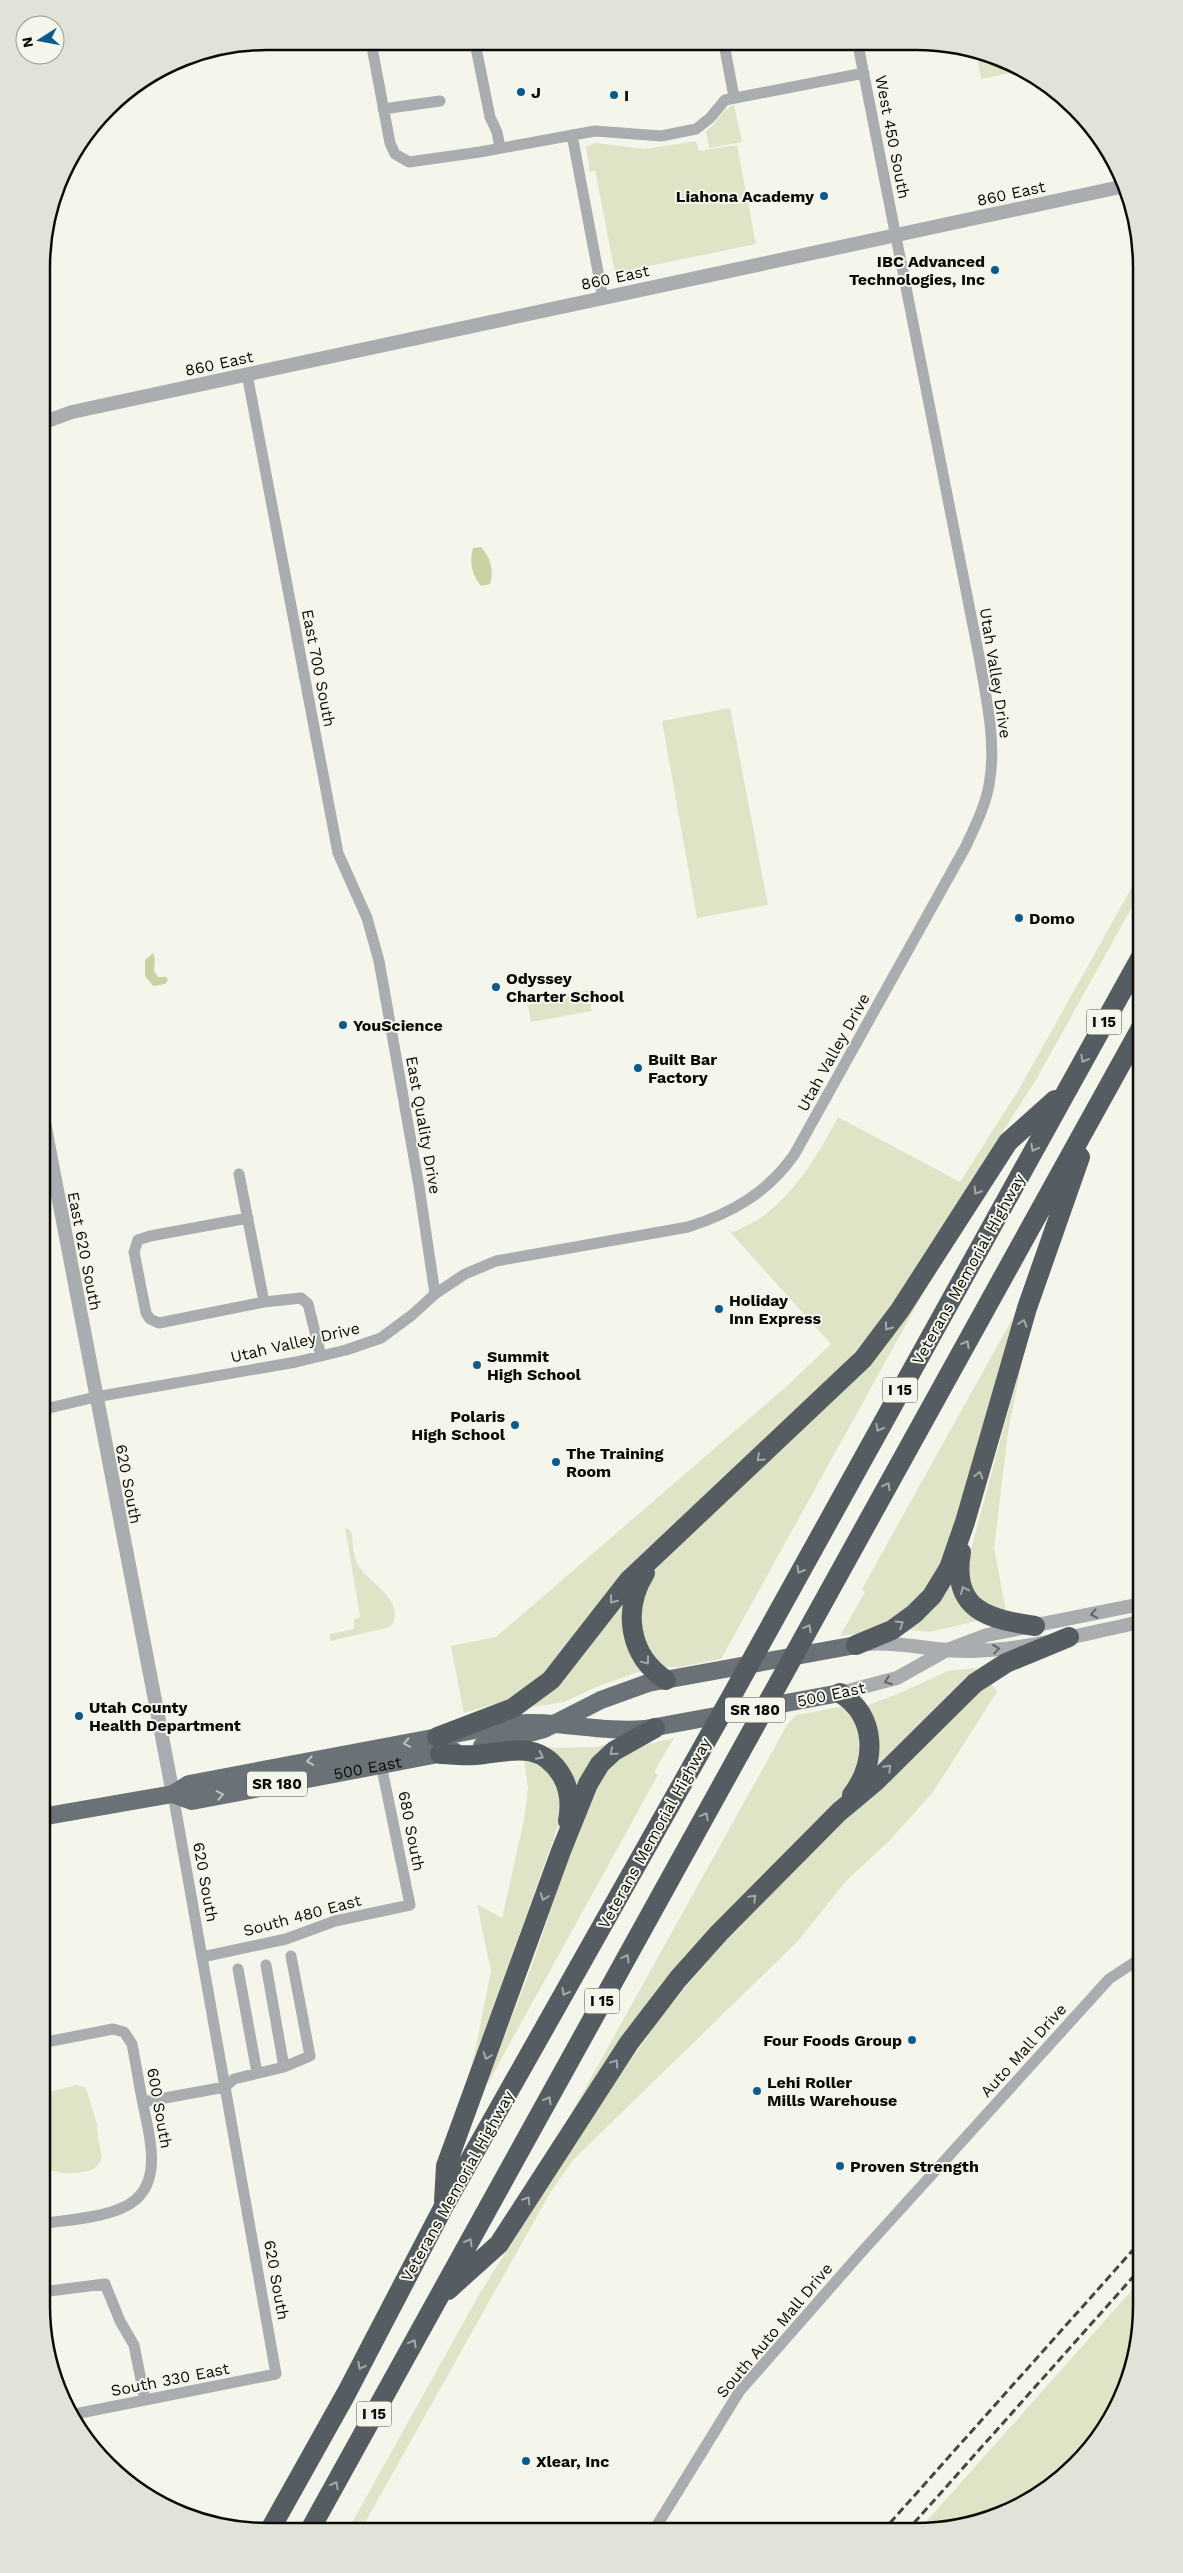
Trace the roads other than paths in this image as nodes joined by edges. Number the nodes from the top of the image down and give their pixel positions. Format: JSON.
{"nodes":[{"id":1,"x":372,"y":50,"type":"edge"},
{"id":2,"x":477,"y":50,"type":"edge"},
{"id":3,"x":725,"y":50,"type":"edge"},
{"id":4,"x":859,"y":50,"type":"edge"},
{"id":5,"x":864,"y":73,"type":"junction"},
{"id":6,"x":734,"y":97,"type":"junction"},
{"id":7,"x":440,"y":101,"type":"dead end"},
{"id":8,"x":383,"y":109,"type":"junction"},
{"id":9,"x":572,"y":135,"type":"junction"},
{"id":10,"x":500,"y":148,"type":"junction"},
{"id":11,"x":1118,"y":187,"type":"edge"},
{"id":12,"x":896,"y":236,"type":"junction"},
{"id":13,"x":603,"y":298,"type":"junction"},
{"id":14,"x":246,"y":374,"type":"junction"},
{"id":15,"x":50,"y":420,"type":"edge"},
{"id":16,"x":379,"y":962,"type":"joint"},
{"id":17,"x":1133,"y":971,"type":"edge"},
{"id":18,"x":1133,"y":1042,"type":"edge"},
{"id":19,"x":1066,"y":1090,"type":"junction"},
{"id":20,"x":1097,"y":1106,"type":"junction"},
{"id":21,"x":50,"y":1155,"type":"edge"},
{"id":22,"x":239,"y":1174,"type":"dead end"},
{"id":23,"x":248,"y":1218,"type":"junction"},
{"id":24,"x":435,"y":1294,"type":"junction"},
{"id":25,"x":264,"y":1302,"type":"junction"},
{"id":26,"x":321,"y":1356,"type":"junction"},
{"id":27,"x":95,"y":1397,"type":"junction"},
{"id":28,"x":50,"y":1408,"type":"edge"},
{"id":29,"x":965,"y":1522,"type":"junction"},
{"id":30,"x":660,"y":1554,"type":"junction"},
{"id":31,"x":1133,"y":1606,"type":"edge"},
{"id":32,"x":1133,"y":1624,"type":"edge"},
{"id":33,"x":1035,"y":1626,"type":"junction"},
{"id":34,"x":1068,"y":1637,"type":"junction"},
{"id":35,"x":851,"y":1646,"type":"junction"},
{"id":36,"x":947,"y":1650,"type":"junction"},
{"id":37,"x":666,"y":1680,"type":"junction"},
{"id":38,"x":840,"y":1693,"type":"junction"},
{"id":39,"x":560,"y":1722,"type":"junction"},
{"id":40,"x":662,"y":1727,"type":"junction"},
{"id":41,"x":439,"y":1745,"type":"junction"},
{"id":42,"x":381,"y":1764,"type":"junction"},
{"id":43,"x":173,"y":1794,"type":"junction"},
{"id":44,"x":839,"y":1812,"type":"junction"},
{"id":45,"x":50,"y":1815,"type":"edge"},
{"id":46,"x":561,"y":1851,"type":"junction"},
{"id":47,"x":410,"y":1905,"type":"joint"},
{"id":48,"x":292,"y":1956,"type":"dead end"},
{"id":49,"x":202,"y":1957,"type":"junction"},
{"id":50,"x":1133,"y":1963,"type":"edge"},
{"id":51,"x":266,"y":1965,"type":"dead end"},
{"id":52,"x":238,"y":1969,"type":"dead end"},
{"id":53,"x":50,"y":2041,"type":"edge"},
{"id":54,"x":284,"y":2067,"type":"junction"},
{"id":55,"x":257,"y":2073,"type":"junction"},
{"id":56,"x":225,"y":2087,"type":"junction"},
{"id":57,"x":143,"y":2102,"type":"junction"},
{"id":58,"x":444,"y":2206,"type":"junction"},
{"id":59,"x":50,"y":2222,"type":"edge"},
{"id":60,"x":859,"y":2255,"type":"joint"},
{"id":61,"x":50,"y":2291,"type":"edge"},
{"id":62,"x":436,"y":2300,"type":"junction"},
{"id":63,"x":276,"y":2374,"type":"joint"},
{"id":64,"x":145,"y":2400,"type":"junction"},
{"id":65,"x":78,"y":2413,"type":"edge"},
{"id":66,"x":274,"y":2523,"type":"edge"},
{"id":67,"x":314,"y":2523,"type":"edge"},
{"id":68,"x":658,"y":2523,"type":"edge"}],
"edges":[{"from":1,"to":8,"type":"street"},
{"from":2,"to":10,"type":"street"},
{"from":3,"to":6,"type":"street"},
{"from":4,"to":5,"type":"street","name":"West 450 South"},
{"from":5,"to":6,"type":"street"},
{"from":5,"to":12,"type":"street","name":"West 450 South"},
{"from":6,"to":9,"type":"street"},
{"from":7,"to":8,"type":"street"},
{"from":8,"to":10,"type":"street"},
{"from":9,"to":10,"type":"street"},
{"from":9,"to":13,"type":"street"},
{"from":11,"to":12,"type":"street","name":"860 East"},
{"from":12,"to":13,"type":"street","name":"860 East"},
{"from":12,"to":24,"type":"street","name":"Utah Valley Drive"},
{"from":13,"to":14,"type":"street","name":"860 East"},
{"from":14,"to":15,"type":"street","name":"860 East"},
{"from":14,"to":16,"type":"street","name":"East 700 South"},
{"from":16,"to":24,"type":"street","name":"East Quality Drive"},
{"from":17,"to":19,"type":"highway","name":"Veterans Memorial Highway","number":"I 15","one_way":true},
{"from":18,"to":20,"type":"highway","number":"I 15"},
{"from":19,"to":30,"type":"highway","one_way":true},
{"from":19,"to":58,"type":"highway","name":"Veterans Memorial Highway","number":"I 15","one_way":true},
{"from":29,"to":20,"type":"highway","one_way":true},
{"from":62,"to":20,"type":"highway","number":"I 15","one_way":true},
{"from":21,"to":27,"type":"street","name":"East 620 South"},
{"from":22,"to":23,"type":"street"},
{"from":23,"to":25,"type":"street"},
{"from":23,"to":25,"type":"street"},
{"from":24,"to":26,"type":"street","name":"Utah Valley Drive"},
{"from":25,"to":26,"type":"street"},
{"from":26,"to":27,"type":"street","name":"Utah Valley Drive"},
{"from":27,"to":28,"type":"street","name":"Utah Valley Drive"},
{"from":27,"to":43,"type":"street","name":"620 South"},
{"from":33,"to":29,"type":"highway","one_way":true},
{"from":35,"to":29,"type":"highway","one_way":true},
{"from":30,"to":37,"type":"highway","one_way":true},
{"from":30,"to":41,"type":"highway","one_way":true},
{"from":31,"to":33,"type":"street","name":"500 East","number":"SR 180","one_way":true},
{"from":32,"to":34,"type":"street","name":"500 East","number":"SR 180"},
{"from":33,"to":36,"type":"street","name":"500 East","number":"SR 180"},
{"from":36,"to":34,"type":"street","name":"500 East","number":"SR 180","one_way":true},
{"from":44,"to":34,"type":"highway","one_way":true},
{"from":35,"to":36,"type":"street","name":"500 East","number":"SR 180"},
{"from":35,"to":37,"type":"main road","name":"500 East","number":"SR 180"},
{"from":36,"to":38,"type":"street","name":"500 East","number":"SR 180","one_way":true},
{"from":37,"to":39,"type":"main road","name":"500 East","number":"SR 180"},
{"from":38,"to":40,"type":"main road","name":"500 East","number":"SR 180"},
{"from":38,"to":44,"type":"highway"},
{"from":39,"to":40,"type":"main road","name":"500 East","number":"SR 180"},
{"from":39,"to":41,"type":"main road","name":"500 East","number":"SR 180"},
{"from":40,"to":46,"type":"highway","one_way":true},
{"from":41,"to":42,"type":"main road","name":"500 East","number":"SR 180"},
{"from":41,"to":43,"type":"main road","name":"500 East","number":"SR 180","one_way":true},
{"from":41,"to":46,"type":"highway","one_way":true},
{"from":43,"to":42,"type":"main road","name":"500 East","number":"SR 180","one_way":true},
{"from":42,"to":47,"type":"street","name":"680 South"},
{"from":43,"to":45,"type":"main road","name":"500 East","number":"SR 180"},
{"from":43,"to":49,"type":"street","name":"620 South"},
{"from":62,"to":44,"type":"highway","one_way":true},
{"from":46,"to":58,"type":"highway","one_way":true},
{"from":47,"to":49,"type":"street","name":"South 480 East"},
{"from":48,"to":54,"type":"street"},
{"from":49,"to":56,"type":"street","name":"620 South"},
{"from":50,"to":60,"type":"street","name":"Auto Mall Drive"},
{"from":51,"to":54,"type":"street"},
{"from":52,"to":55,"type":"street"},
{"from":53,"to":57,"type":"street","name":"600 South"},
{"from":54,"to":55,"type":"street"},
{"from":55,"to":56,"type":"street"},
{"from":56,"to":57,"type":"street"},
{"from":56,"to":63,"type":"street","name":"620 South"},
{"from":57,"to":59,"type":"street","name":"600 South"},
{"from":58,"to":66,"type":"highway","name":"Veterans Memorial Highway","number":"I 15","one_way":true},
{"from":60,"to":68,"type":"street","name":"South Auto Mall Drive"},
{"from":61,"to":64,"type":"street"},
{"from":67,"to":62,"type":"highway","number":"I 15","one_way":true},
{"from":63,"to":64,"type":"street","name":"South 330 East"},
{"from":64,"to":65,"type":"street","name":"South 330 East"}]}
